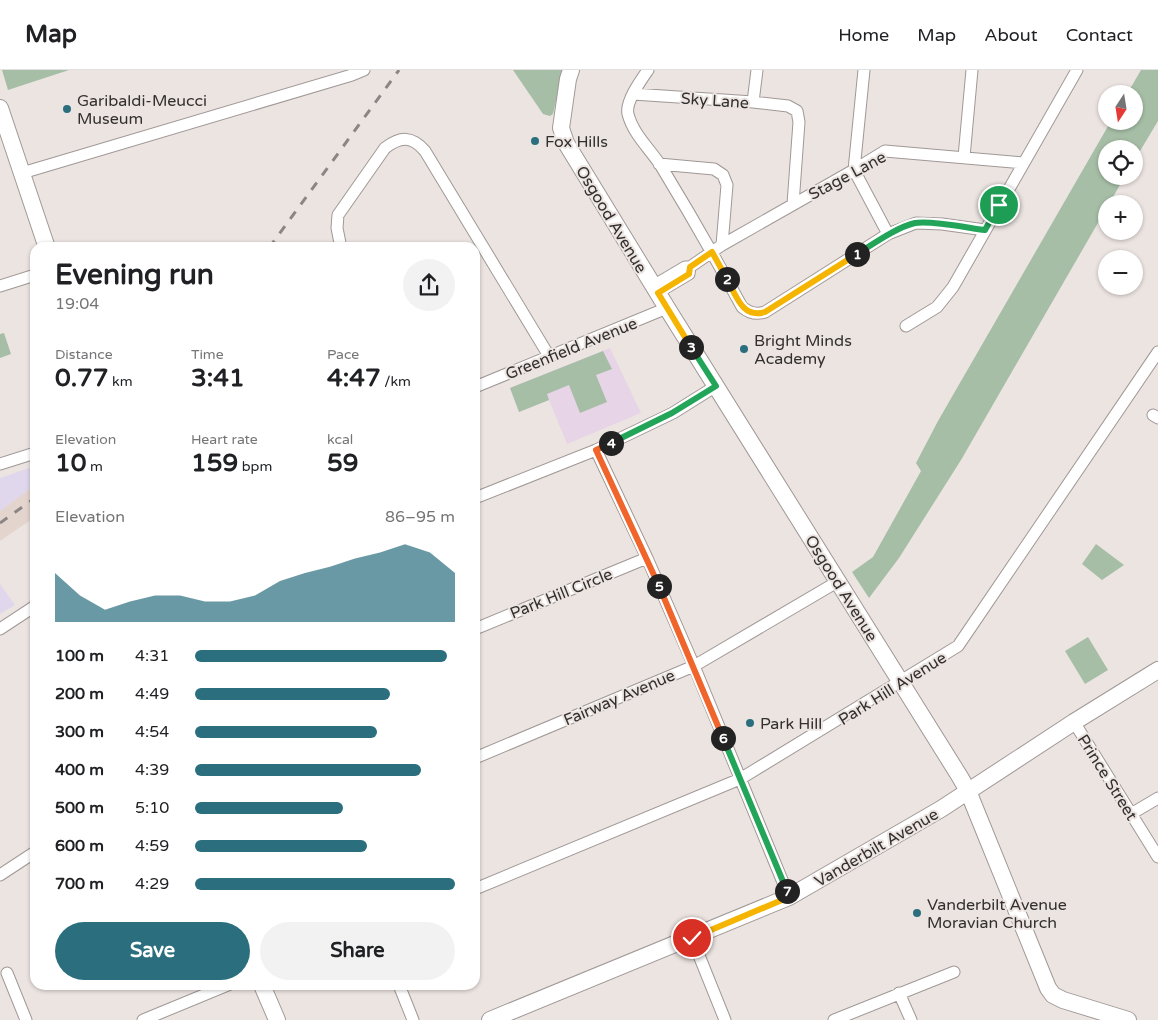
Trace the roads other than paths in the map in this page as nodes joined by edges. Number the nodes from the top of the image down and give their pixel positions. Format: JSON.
{"nodes":[{"id":1,"x":364,"y":70,"type":"edge"},
{"id":2,"x":571,"y":70,"type":"edge"},
{"id":3,"x":648,"y":70,"type":"edge"},
{"id":4,"x":757,"y":70,"type":"edge"},
{"id":5,"x":864,"y":70,"type":"edge"},
{"id":6,"x":972,"y":70,"type":"edge"},
{"id":7,"x":1077,"y":70,"type":"edge"},
{"id":8,"x":633,"y":94,"type":"junction"},
{"id":9,"x":752,"y":102,"type":"junction"},
{"id":10,"x":0,"y":108,"type":"edge"},
{"id":11,"x":4,"y":137,"type":"edge"},
{"id":12,"x":964,"y":157,"type":"junction"},
{"id":13,"x":1023,"y":163,"type":"junction"},
{"id":14,"x":660,"y":164,"type":"junction"},
{"id":15,"x":854,"y":170,"type":"junction"},
{"id":16,"x":22,"y":173,"type":"junction"},
{"id":17,"x":792,"y":204,"type":"junction"},
{"id":18,"x":985,"y":230,"type":"junction"},
{"id":19,"x":888,"y":234,"type":"junction"},
{"id":20,"x":45,"y":242,"type":"edge"},
{"id":21,"x":340,"y":242,"type":"edge"},
{"id":22,"x":717,"y":248,"type":"junction"},
{"id":23,"x":30,"y":277,"type":"edge"},
{"id":24,"x":0,"y":286,"type":"edge"},
{"id":25,"x":655,"y":290,"type":"junction"},
{"id":26,"x":667,"y":308,"type":"junction"},
{"id":27,"x":906,"y":326,"type":"dead end"},
{"id":28,"x":1158,"y":352,"type":"edge"},
{"id":29,"x":549,"y":356,"type":"junction"},
{"id":30,"x":480,"y":385,"type":"edge"},
{"id":31,"x":716,"y":386,"type":"junction"},
{"id":32,"x":596,"y":450,"type":"junction"},
{"id":33,"x":30,"y":455,"type":"edge"},
{"id":34,"x":0,"y":464,"type":"edge"},
{"id":35,"x":480,"y":496,"type":"edge"},
{"id":36,"x":647,"y":558,"type":"junction"},
{"id":37,"x":837,"y":582,"type":"junction"},
{"id":38,"x":30,"y":609,"type":"edge"},
{"id":39,"x":480,"y":627,"type":"edge"},
{"id":40,"x":0,"y":629,"type":"edge"},
{"id":41,"x":694,"y":666,"type":"junction"},
{"id":42,"x":1158,"y":670,"type":"edge"},
{"id":43,"x":902,"y":682,"type":"junction"},
{"id":44,"x":1074,"y":722,"type":"junction"},
{"id":45,"x":480,"y":756,"type":"edge"},
{"id":46,"x":740,"y":779,"type":"junction"},
{"id":47,"x":968,"y":791,"type":"junction"},
{"id":48,"x":1158,"y":798,"type":"edge"},
{"id":49,"x":1131,"y":814,"type":"junction"},
{"id":50,"x":30,"y":855,"type":"edge"},
{"id":51,"x":1158,"y":857,"type":"edge"},
{"id":52,"x":0,"y":875,"type":"edge"},
{"id":53,"x":480,"y":887,"type":"edge"},
{"id":54,"x":789,"y":897,"type":"junction"},
{"id":55,"x":692,"y":938,"type":"junction"},
{"id":56,"x":954,"y":972,"type":"dead end"},
{"id":57,"x":7,"y":973,"type":"dead end"},
{"id":58,"x":216,"y":990,"type":"edge"},
{"id":59,"x":264,"y":990,"type":"edge"},
{"id":60,"x":401,"y":990,"type":"edge"},
{"id":61,"x":899,"y":993,"type":"junction"},
{"id":62,"x":26,"y":1020,"type":"edge"},
{"id":63,"x":143,"y":1020,"type":"edge"},
{"id":64,"x":277,"y":1020,"type":"edge"},
{"id":65,"x":413,"y":1020,"type":"edge"},
{"id":66,"x":490,"y":1020,"type":"edge"},
{"id":67,"x":725,"y":1020,"type":"edge"},
{"id":68,"x":834,"y":1020,"type":"edge"},
{"id":69,"x":910,"y":1020,"type":"edge"},
{"id":70,"x":1128,"y":1020,"type":"edge"}],
"edges":[{"from":1,"to":16,"type":"street"},
{"from":2,"to":25,"type":"street","name":"Osgood Avenue"},
{"from":3,"to":8,"type":"street"},
{"from":4,"to":9,"type":"street"},
{"from":5,"to":15,"type":"street"},
{"from":6,"to":12,"type":"street"},
{"from":7,"to":13,"type":"street"},
{"from":8,"to":9,"type":"street","name":"Sky Lane"},
{"from":8,"to":14,"type":"street"},
{"from":9,"to":17,"type":"street","name":"Sky Lane"},
{"from":10,"to":11,"type":"street"},
{"from":11,"to":16,"type":"street"},
{"from":12,"to":13,"type":"street","name":"Stage Lane"},
{"from":12,"to":15,"type":"street","name":"Stage Lane"},
{"from":13,"to":18,"type":"street"},
{"from":14,"to":22,"type":"street"},
{"from":14,"to":22,"type":"street"},
{"from":15,"to":17,"type":"street","name":"Stage Lane"},
{"from":15,"to":19,"type":"street"},
{"from":16,"to":20,"type":"street"},
{"from":17,"to":22,"type":"street","name":"Stage Lane"},
{"from":18,"to":19,"type":"street"},
{"from":18,"to":27,"type":"street"},
{"from":19,"to":22,"type":"street"},
{"from":21,"to":29,"type":"street"},
{"from":22,"to":25,"type":"street","name":"Stage Lane"},
{"from":23,"to":24,"type":"street"},
{"from":25,"to":26,"type":"street","name":"Osgood Avenue"},
{"from":26,"to":29,"type":"street","name":"Greenfield Avenue"},
{"from":26,"to":31,"type":"street","name":"Osgood Avenue"},
{"from":28,"to":43,"type":"street","name":"Park Hill Avenue"},
{"from":29,"to":30,"type":"street","name":"Greenfield Avenue"},
{"from":31,"to":32,"type":"street"},
{"from":31,"to":37,"type":"street","name":"Osgood Avenue"},
{"from":32,"to":35,"type":"street"},
{"from":32,"to":36,"type":"street"},
{"from":33,"to":34,"type":"street"},
{"from":36,"to":39,"type":"street","name":"Park Hill Circle"},
{"from":36,"to":41,"type":"street"},
{"from":37,"to":41,"type":"street","name":"Fairway Avenue"},
{"from":37,"to":43,"type":"street","name":"Osgood Avenue"},
{"from":38,"to":40,"type":"street"},
{"from":41,"to":45,"type":"street","name":"Fairway Avenue"},
{"from":41,"to":46,"type":"street"},
{"from":42,"to":44,"type":"street","name":"Vanderbilt Avenue"},
{"from":43,"to":46,"type":"street","name":"Park Hill Avenue"},
{"from":43,"to":47,"type":"street","name":"Osgood Avenue"},
{"from":44,"to":47,"type":"street","name":"Vanderbilt Avenue"},
{"from":44,"to":49,"type":"street","name":"Prince Street"},
{"from":46,"to":53,"type":"street","name":"Park Hill Avenue"},
{"from":46,"to":54,"type":"street"},
{"from":47,"to":54,"type":"street","name":"Vanderbilt Avenue"},
{"from":47,"to":70,"type":"street","name":"Osgood Avenue"},
{"from":48,"to":49,"type":"street"},
{"from":49,"to":51,"type":"street","name":"Prince Street"},
{"from":50,"to":52,"type":"street"},
{"from":54,"to":55,"type":"street","name":"Vanderbilt Avenue"},
{"from":55,"to":66,"type":"street","name":"Vanderbilt Avenue"},
{"from":55,"to":67,"type":"street"},
{"from":56,"to":61,"type":"street"},
{"from":57,"to":62,"type":"street"},
{"from":58,"to":63,"type":"street"},
{"from":59,"to":64,"type":"street"},
{"from":60,"to":65,"type":"street"},
{"from":61,"to":68,"type":"street"},
{"from":61,"to":69,"type":"street"}]}
